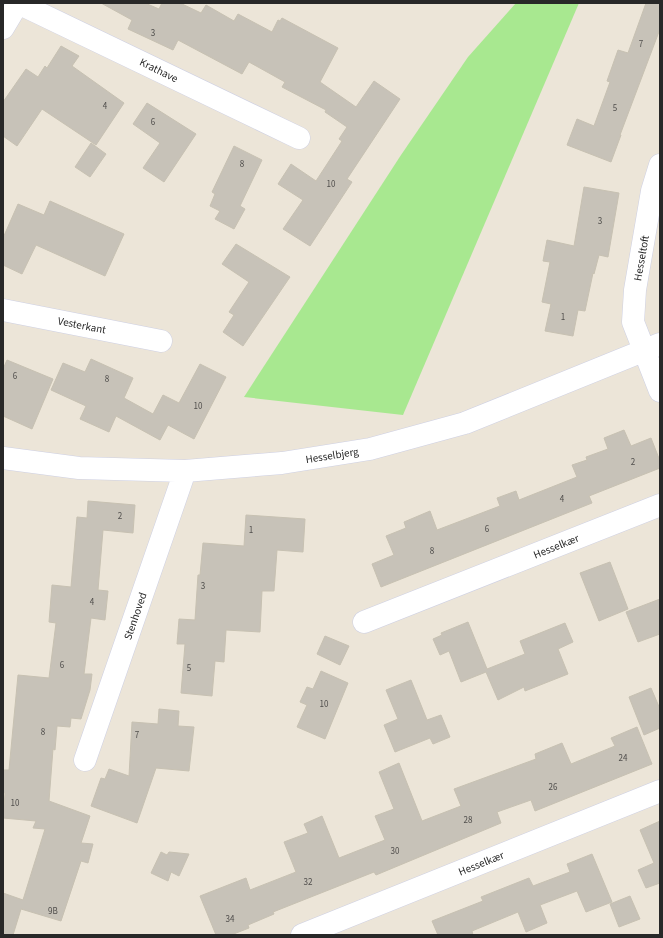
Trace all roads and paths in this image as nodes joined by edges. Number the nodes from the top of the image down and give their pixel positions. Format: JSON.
{"nodes":[{"id":1,"x":18,"y":3,"type":"edge"},
{"id":2,"x":3,"y":28,"type":"edge"},
{"id":3,"x":299,"y":138,"type":"dead end"},
{"id":4,"x":660,"y":165,"type":"edge"},
{"id":5,"x":3,"y":310,"type":"edge"},
{"id":6,"x":161,"y":341,"type":"dead end"},
{"id":7,"x":652,"y":348,"type":"edge"},
{"id":8,"x":660,"y":391,"type":"edge"},
{"id":9,"x":3,"y":458,"type":"edge"},
{"id":10,"x":185,"y":471,"type":"junction"},
{"id":11,"x":660,"y":505,"type":"edge"},
{"id":12,"x":364,"y":622,"type":"dead end"},
{"id":13,"x":84,"y":760,"type":"dead end"},
{"id":14,"x":660,"y":791,"type":"edge"},
{"id":15,"x":302,"y":935,"type":"edge"}],
"edges":[{"from":1,"to":2,"type":"street"},
{"from":1,"to":3,"type":"street","name":"Krathave"},
{"from":4,"to":7,"type":"street","name":"Hesseltoft"},
{"from":5,"to":6,"type":"street","name":"Vesterkant"},
{"from":7,"to":8,"type":"street"},
{"from":7,"to":10,"type":"street","name":"Hesselbjerg"},
{"from":9,"to":10,"type":"street","name":"Hesselbjerg"},
{"from":10,"to":13,"type":"street","name":"Stenhoved"},
{"from":11,"to":12,"type":"street","name":"Hesselkær"},
{"from":14,"to":15,"type":"street","name":"Hesselkær"}]}
